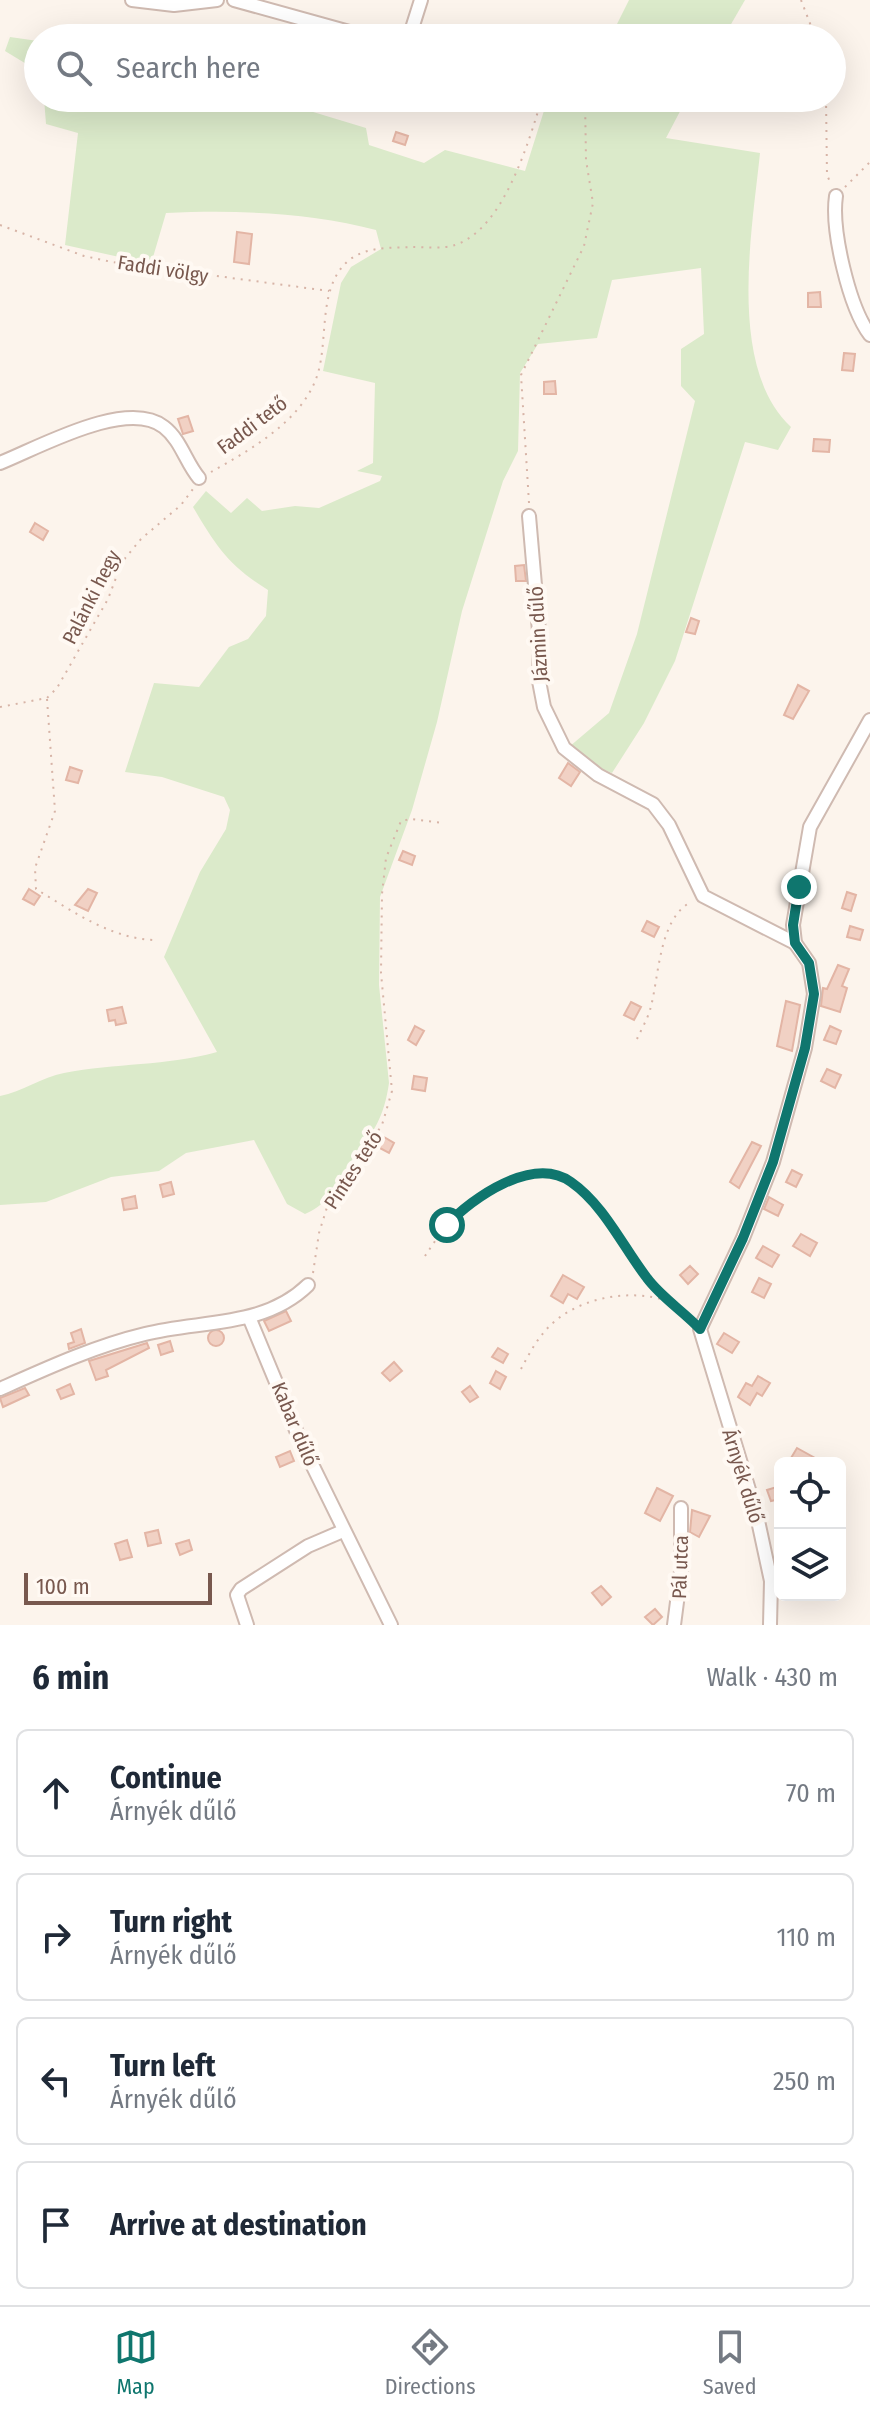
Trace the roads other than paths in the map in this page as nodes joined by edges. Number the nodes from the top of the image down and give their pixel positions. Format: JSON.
{"nodes":[{"id":1,"x":132,"y":0,"type":"edge"},
{"id":2,"x":217,"y":0,"type":"edge"},
{"id":3,"x":234,"y":0,"type":"edge"},
{"id":4,"x":421,"y":0,"type":"edge"},
{"id":5,"x":321,"y":24,"type":"edge"},
{"id":6,"x":413,"y":24,"type":"edge"},
{"id":7,"x":836,"y":196,"type":"road end"},
{"id":8,"x":870,"y":335,"type":"edge"},
{"id":9,"x":0,"y":463,"type":"edge"},
{"id":10,"x":199,"y":478,"type":"road end"},
{"id":11,"x":529,"y":516,"type":"road end"},
{"id":12,"x":870,"y":720,"type":"edge"},
{"id":13,"x":795,"y":943,"type":"junction"},
{"id":14,"x":308,"y":1285,"type":"road end"},
{"id":15,"x":249,"y":1317,"type":"junction"},
{"id":16,"x":0,"y":1389,"type":"edge"},
{"id":17,"x":681,"y":1508,"type":"dead end"},
{"id":18,"x":343,"y":1531,"type":"junction"},
{"id":19,"x":247,"y":1625,"type":"edge"},
{"id":20,"x":391,"y":1625,"type":"edge"},
{"id":21,"x":674,"y":1625,"type":"edge"},
{"id":22,"x":770,"y":1625,"type":"edge"}],
"edges":[{"from":1,"to":2,"type":"street"},
{"from":3,"to":5,"type":"street"},
{"from":4,"to":6,"type":"street"},
{"from":7,"to":8,"type":"street"},
{"from":9,"to":10,"type":"street"},
{"from":11,"to":13,"type":"street","name":"Jázmin dűlő"},
{"from":12,"to":13,"type":"street"},
{"from":13,"to":22,"type":"street","name":"Árnyék dűlő"},
{"from":14,"to":15,"type":"street"},
{"from":15,"to":16,"type":"street"},
{"from":15,"to":18,"type":"street","name":"Kabar dűlő"},
{"from":17,"to":21,"type":"street","name":"Pál utca"},
{"from":18,"to":19,"type":"street"},
{"from":18,"to":20,"type":"street","name":"Kabar dűlő"}]}
